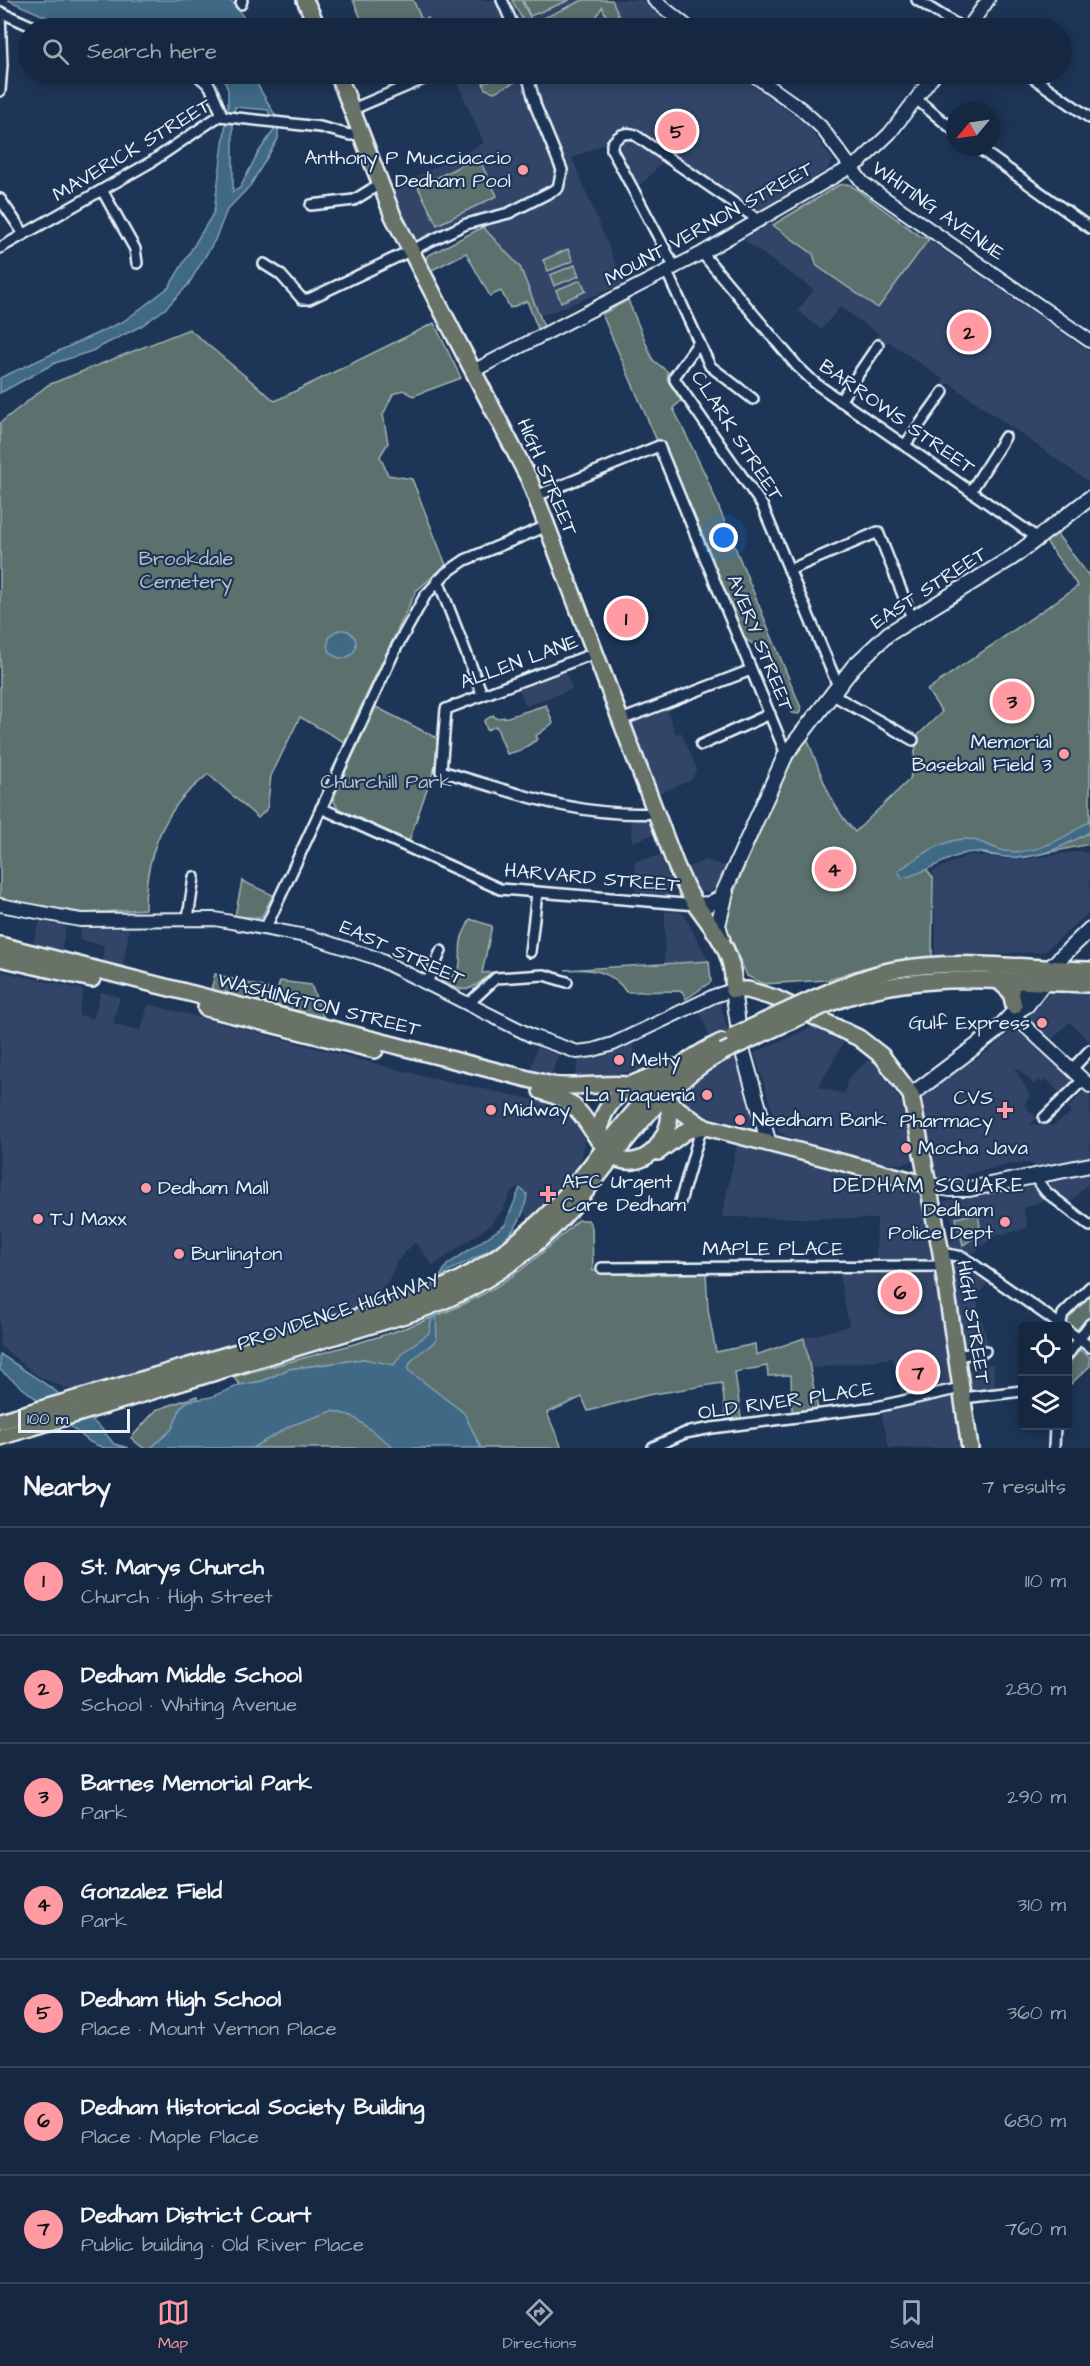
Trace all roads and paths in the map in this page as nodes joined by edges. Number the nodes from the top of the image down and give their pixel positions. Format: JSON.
{"nodes":[{"id":1,"x":305,"y":0,"type":"edge"},
{"id":2,"x":502,"y":0,"type":"edge"},
{"id":3,"x":654,"y":0,"type":"edge"},
{"id":4,"x":917,"y":0,"type":"edge"},
{"id":5,"x":988,"y":0,"type":"edge"},
{"id":6,"x":0,"y":12,"type":"edge"},
{"id":7,"x":313,"y":18,"type":"edge"},
{"id":8,"x":510,"y":18,"type":"edge"},
{"id":9,"x":676,"y":18,"type":"edge"},
{"id":10,"x":946,"y":18,"type":"edge"},
{"id":11,"x":975,"y":18,"type":"edge"},
{"id":12,"x":18,"y":20,"type":"edge"},
{"id":13,"x":208,"y":84,"type":"edge"},
{"id":14,"x":342,"y":84,"type":"edge"},
{"id":15,"x":412,"y":84,"type":"edge"},
{"id":16,"x":529,"y":84,"type":"edge"},
{"id":17,"x":765,"y":84,"type":"edge"},
{"id":18,"x":927,"y":84,"type":"edge"},
{"id":19,"x":1042,"y":84,"type":"edge"},
{"id":20,"x":0,"y":91,"type":"edge"},
{"id":21,"x":916,"y":99,"type":"junction"},
{"id":22,"x":353,"y":109,"type":"junction"},
{"id":23,"x":223,"y":115,"type":"junction"},
{"id":24,"x":1090,"y":118,"type":"edge"},
{"id":25,"x":946,"y":124,"type":"edge"},
{"id":26,"x":361,"y":133,"type":"junction"},
{"id":27,"x":990,"y":156,"type":"edge"},
{"id":28,"x":849,"y":168,"type":"junction"},
{"id":29,"x":380,"y":184,"type":"junction"},
{"id":30,"x":102,"y":190,"type":"junction"},
{"id":31,"x":0,"y":199,"type":"edge"},
{"id":32,"x":311,"y":205,"type":"dead end"},
{"id":33,"x":760,"y":221,"type":"junction"},
{"id":34,"x":1090,"y":228,"type":"edge"},
{"id":35,"x":24,"y":234,"type":"junction"},
{"id":36,"x":0,"y":248,"type":"edge"},
{"id":37,"x":411,"y":251,"type":"junction"},
{"id":38,"x":702,"y":254,"type":"junction"},
{"id":39,"x":137,"y":263,"type":"dead end"},
{"id":40,"x":264,"y":264,"type":"dead end"},
{"id":41,"x":671,"y":270,"type":"junction"},
{"id":42,"x":1090,"y":341,"type":"edge"},
{"id":43,"x":699,"y":342,"type":"junction"},
{"id":44,"x":878,"y":345,"type":"dead end"},
{"id":45,"x":473,"y":370,"type":"junction"},
{"id":46,"x":943,"y":392,"type":"dead end"},
{"id":47,"x":753,"y":399,"type":"dead end"},
{"id":48,"x":840,"y":401,"type":"junction"},
{"id":49,"x":1005,"y":437,"type":"dead end"},
{"id":50,"x":905,"y":445,"type":"junction"},
{"id":51,"x":971,"y":491,"type":"junction"},
{"id":52,"x":536,"y":496,"type":"junction"},
{"id":53,"x":1090,"y":498,"type":"edge"},
{"id":54,"x":547,"y":526,"type":"junction"},
{"id":55,"x":1039,"y":539,"type":"junction"},
{"id":56,"x":789,"y":570,"type":"junction"},
{"id":57,"x":438,"y":580,"type":"junction"},
{"id":58,"x":912,"y":618,"type":"junction"},
{"id":59,"x":595,"y":653,"type":"junction"},
{"id":60,"x":752,"y":670,"type":"junction"},
{"id":61,"x":834,"y":690,"type":"junction"},
{"id":62,"x":482,"y":694,"type":"junction"},
{"id":63,"x":770,"y":714,"type":"junction"},
{"id":64,"x":621,"y":720,"type":"junction"},
{"id":65,"x":912,"y":740,"type":"dead end"},
{"id":66,"x":701,"y":745,"type":"dead end"},
{"id":67,"x":786,"y":754,"type":"junction"},
{"id":68,"x":321,"y":808,"type":"junction"},
{"id":69,"x":657,"y":813,"type":"junction"},
{"id":70,"x":194,"y":877,"type":"dead end"},
{"id":71,"x":728,"y":885,"type":"junction"},
{"id":72,"x":537,"y":893,"type":"junction"},
{"id":73,"x":696,"y":905,"type":"junction"},
{"id":74,"x":5,"y":906,"type":"edge"},
{"id":75,"x":189,"y":918,"type":"junction"},
{"id":76,"x":266,"y":927,"type":"junction"},
{"id":77,"x":1090,"y":929,"type":"edge"},
{"id":78,"x":0,"y":945,"type":"edge"},
{"id":79,"x":726,"y":946,"type":"junction"},
{"id":80,"x":441,"y":951,"type":"dead end"},
{"id":81,"x":530,"y":952,"type":"dead end"},
{"id":82,"x":0,"y":958,"type":"edge"},
{"id":83,"x":1090,"y":970,"type":"edge"},
{"id":84,"x":1043,"y":979,"type":"junction"},
{"id":85,"x":567,"y":982,"type":"dead end"},
{"id":86,"x":1000,"y":982,"type":"junction"},
{"id":87,"x":427,"y":983,"type":"junction"},
{"id":88,"x":1090,"y":984,"type":"edge"},
{"id":89,"x":733,"y":990,"type":"junction"},
{"id":90,"x":819,"y":1002,"type":"junction"},
{"id":91,"x":468,"y":1004,"type":"junction"},
{"id":92,"x":1013,"y":1010,"type":"junction"},
{"id":93,"x":722,"y":1047,"type":"junction"},
{"id":94,"x":1090,"y":1050,"type":"edge"},
{"id":95,"x":682,"y":1064,"type":"junction"},
{"id":96,"x":1072,"y":1070,"type":"junction"},
{"id":97,"x":1087,"y":1083,"type":"edge"},
{"id":98,"x":630,"y":1086,"type":"junction"},
{"id":99,"x":657,"y":1094,"type":"junction"},
{"id":100,"x":911,"y":1095,"type":"junction"},
{"id":101,"x":1044,"y":1118,"type":"dead end"},
{"id":102,"x":702,"y":1126,"type":"junction"},
{"id":103,"x":770,"y":1144,"type":"junction"},
{"id":104,"x":609,"y":1152,"type":"junction"},
{"id":105,"x":639,"y":1160,"type":"junction"},
{"id":106,"x":1090,"y":1165,"type":"edge"},
{"id":107,"x":1034,"y":1176,"type":"junction"},
{"id":108,"x":929,"y":1185,"type":"junction"},
{"id":109,"x":680,"y":1202,"type":"dead end"},
{"id":110,"x":1090,"y":1226,"type":"edge"},
{"id":111,"x":942,"y":1259,"type":"junction"},
{"id":112,"x":602,"y":1268,"type":"dead end"},
{"id":113,"x":1090,"y":1287,"type":"edge"},
{"id":114,"x":1055,"y":1322,"type":"edge"},
{"id":115,"x":1062,"y":1322,"type":"edge"},
{"id":116,"x":1090,"y":1324,"type":"edge"},
{"id":117,"x":1072,"y":1334,"type":"edge"},
{"id":118,"x":1079,"y":1339,"type":"junction"},
{"id":119,"x":1090,"y":1347,"type":"edge"},
{"id":120,"x":1072,"y":1349,"type":"edge"},
{"id":121,"x":985,"y":1351,"type":"dead end"},
{"id":122,"x":957,"y":1356,"type":"junction"},
{"id":123,"x":1018,"y":1391,"type":"edge"},
{"id":124,"x":962,"y":1393,"type":"junction"},
{"id":125,"x":5,"y":1418,"type":"edge"},
{"id":126,"x":1055,"y":1430,"type":"edge"},
{"id":127,"x":0,"y":1437,"type":"edge"},
{"id":128,"x":653,"y":1447,"type":"edge"},
{"id":129,"x":970,"y":1448,"type":"edge"},
{"id":130,"x":1054,"y":1448,"type":"edge"}],
"edges":[{"from":1,"to":7,"type":"main road"},
{"from":2,"to":8,"type":"street"},
{"from":3,"to":9,"type":"street"},
{"from":4,"to":10,"type":"street"},
{"from":5,"to":11,"type":"street"},
{"from":6,"to":12,"type":"street"},
{"from":6,"to":20,"type":"street"},
{"from":13,"to":23,"type":"street"},
{"from":14,"to":22,"type":"main road","name":"HIGH STREET"},
{"from":15,"to":22,"type":"street"},
{"from":16,"to":37,"type":"street"},
{"from":17,"to":28,"type":"street","name":"WHITING AVENUE"},
{"from":18,"to":21,"type":"street","name":"MOUNT VERNON STREET"},
{"from":19,"to":24,"type":"street"},
{"from":21,"to":25,"type":"street"},
{"from":21,"to":28,"type":"street","name":"MOUNT VERNON STREET"},
{"from":22,"to":26,"type":"main road","name":"HIGH STREET"},
{"from":23,"to":26,"type":"street","name":"MAVERICK STREET"},
{"from":23,"to":30,"type":"street","name":"MAVERICK STREET"},
{"from":26,"to":29,"type":"main road","name":"HIGH STREET"},
{"from":27,"to":34,"type":"street"},
{"from":28,"to":33,"type":"street","name":"MOUNT VERNON STREET"},
{"from":28,"to":42,"type":"street","name":"WHITING AVENUE"},
{"from":29,"to":32,"type":"street"},
{"from":29,"to":37,"type":"main road","name":"HIGH STREET"},
{"from":30,"to":35,"type":"street","name":"MAVERICK STREET"},
{"from":30,"to":39,"type":"street"},
{"from":31,"to":35,"type":"street"},
{"from":33,"to":38,"type":"street","name":"MOUNT VERNON STREET"},
{"from":33,"to":41,"type":"street"},
{"from":35,"to":36,"type":"street","name":"MAVERICK STREET"},
{"from":37,"to":40,"type":"street"},
{"from":37,"to":45,"type":"main road","name":"HIGH STREET"},
{"from":38,"to":41,"type":"street","name":"MOUNT VERNON STREET"},
{"from":38,"to":48,"type":"street","name":"BARROWS STREET"},
{"from":41,"to":43,"type":"street"},
{"from":41,"to":45,"type":"street","name":"MOUNT VERNON STREET"},
{"from":43,"to":47,"type":"street"},
{"from":43,"to":56,"type":"street","name":"CLARK STREET"},
{"from":44,"to":48,"type":"street"},
{"from":45,"to":52,"type":"main road","name":"HIGH STREET"},
{"from":46,"to":50,"type":"street"},
{"from":48,"to":50,"type":"street","name":"BARROWS STREET"},
{"from":49,"to":51,"type":"street"},
{"from":50,"to":51,"type":"street","name":"BARROWS STREET"},
{"from":51,"to":55,"type":"street","name":"BARROWS STREET"},
{"from":52,"to":54,"type":"main road","name":"HIGH STREET"},
{"from":52,"to":60,"type":"street","name":"AVERY STREET"},
{"from":53,"to":55,"type":"main road","name":"EAST STREET"},
{"from":54,"to":57,"type":"street"},
{"from":54,"to":59,"type":"main road","name":"HIGH STREET"},
{"from":55,"to":58,"type":"main road","name":"EAST STREET"},
{"from":56,"to":58,"type":"street"},
{"from":56,"to":61,"type":"street","name":"CLARK STREET"},
{"from":57,"to":62,"type":"street"},
{"from":57,"to":68,"type":"street"},
{"from":58,"to":61,"type":"main road","name":"EAST STREET"},
{"from":59,"to":62,"type":"street","name":"ALLEN LANE"},
{"from":59,"to":64,"type":"main road","name":"HIGH STREET"},
{"from":60,"to":63,"type":"street","name":"AVERY STREET"},
{"from":60,"to":64,"type":"street"},
{"from":61,"to":65,"type":"street"},
{"from":61,"to":67,"type":"main road","name":"EAST STREET"},
{"from":62,"to":69,"type":"street","name":"ALLEN LANE"},
{"from":63,"to":66,"type":"street"},
{"from":63,"to":67,"type":"street","name":"AVERY STREET"},
{"from":64,"to":69,"type":"main road","name":"HIGH STREET"},
{"from":67,"to":71,"type":"main road","name":"EAST STREET"},
{"from":68,"to":72,"type":"street","name":"HARVARD STREET"},
{"from":68,"to":76,"type":"street"},
{"from":69,"to":73,"type":"main road","name":"HIGH STREET"},
{"from":70,"to":75,"type":"street"},
{"from":71,"to":73,"type":"main road","name":"EAST STREET"},
{"from":71,"to":79,"type":"main road"},
{"from":72,"to":73,"type":"street","name":"HARVARD STREET"},
{"from":72,"to":81,"type":"street"},
{"from":73,"to":79,"type":"main road","name":"HIGH STREET"},
{"from":73,"to":89,"type":"main road","name":"HIGH STREET"},
{"from":74,"to":75,"type":"street","name":"EAST STREET"},
{"from":75,"to":76,"type":"street","name":"EAST STREET"},
{"from":76,"to":87,"type":"street","name":"EAST STREET"},
{"from":77,"to":84,"type":"main road"},
{"from":78,"to":98,"type":"main road","name":"WASHINGTON STREET"},
{"from":79,"to":89,"type":"main road","name":"HIGH STREET"},
{"from":80,"to":87,"type":"street"},
{"from":82,"to":104,"type":"main road","name":"WASHINGTON STREET"},
{"from":83,"to":84,"type":"main road"},
{"from":84,"to":86,"type":"main road","name":"PROVIDENCE HIGHWAY"},
{"from":84,"to":88,"type":"main road","name":"PROVIDENCE HIGHWAY"},
{"from":84,"to":90,"type":"main road","name":"PROVIDENCE HIGHWAY"},
{"from":84,"to":92,"type":"main road"},
{"from":85,"to":91,"type":"street"},
{"from":86,"to":90,"type":"main road","name":"PROVIDENCE HIGHWAY"},
{"from":86,"to":92,"type":"main road"},
{"from":87,"to":91,"type":"street","name":"EAST STREET"},
{"from":89,"to":91,"type":"street","name":"EAST STREET"},
{"from":89,"to":100,"type":"main road","name":"HIGH STREET"},
{"from":89,"to":103,"type":"main road"},
{"from":90,"to":93,"type":"main road","name":"PROVIDENCE HIGHWAY","bridge":true},
{"from":92,"to":96,"type":"street"},
{"from":92,"to":100,"type":"main road"},
{"from":93,"to":95,"type":"main road","name":"PROVIDENCE HIGHWAY"},
{"from":93,"to":99,"type":"main road","name":"PROVIDENCE HIGHWAY"},
{"from":94,"to":96,"type":"street"},
{"from":95,"to":98,"type":"main road"},
{"from":95,"to":99,"type":"main road","name":"PROVIDENCE HIGHWAY"},
{"from":96,"to":97,"type":"street"},
{"from":97,"to":101,"type":"street"},
{"from":98,"to":99,"type":"main road"},
{"from":98,"to":104,"type":"main road"},
{"from":99,"to":102,"type":"main road"},
{"from":99,"to":104,"type":"main road","name":"PROVIDENCE HIGHWAY"},
{"from":99,"to":105,"type":"main road"},
{"from":100,"to":108,"type":"main road","name":"HIGH STREET"},
{"from":102,"to":103,"type":"main road"},
{"from":102,"to":105,"type":"main road"},
{"from":102,"to":109,"type":"street"},
{"from":103,"to":108,"type":"main road"},
{"from":104,"to":105,"type":"main road"},
{"from":104,"to":125,"type":"main road","name":"PROVIDENCE HIGHWAY"},
{"from":104,"to":127,"type":"main road","name":"PROVIDENCE HIGHWAY"},
{"from":106,"to":107,"type":"main road"},
{"from":107,"to":108,"type":"main road"},
{"from":107,"to":110,"type":"street"},
{"from":108,"to":111,"type":"main road","name":"HIGH STREET"},
{"from":111,"to":112,"type":"street","name":"MAPLE PLACE"},
{"from":111,"to":114,"type":"street","name":"MAPLE PLACE"},
{"from":111,"to":122,"type":"main road","name":"HIGH STREET"},
{"from":113,"to":115,"type":"street"},
{"from":116,"to":118,"type":"street"},
{"from":117,"to":118,"type":"street","name":"MAPLE PLACE"},
{"from":118,"to":119,"type":"street","name":"MAPLE PLACE"},
{"from":118,"to":120,"type":"street"},
{"from":121,"to":122,"type":"street"},
{"from":122,"to":124,"type":"main road","name":"HIGH STREET"},
{"from":123,"to":124,"type":"street","name":"OLD RIVER PLACE"},
{"from":124,"to":128,"type":"street","name":"OLD RIVER PLACE"},
{"from":124,"to":129,"type":"main road","name":"HIGH STREET"},
{"from":126,"to":130,"type":"street"}]}
